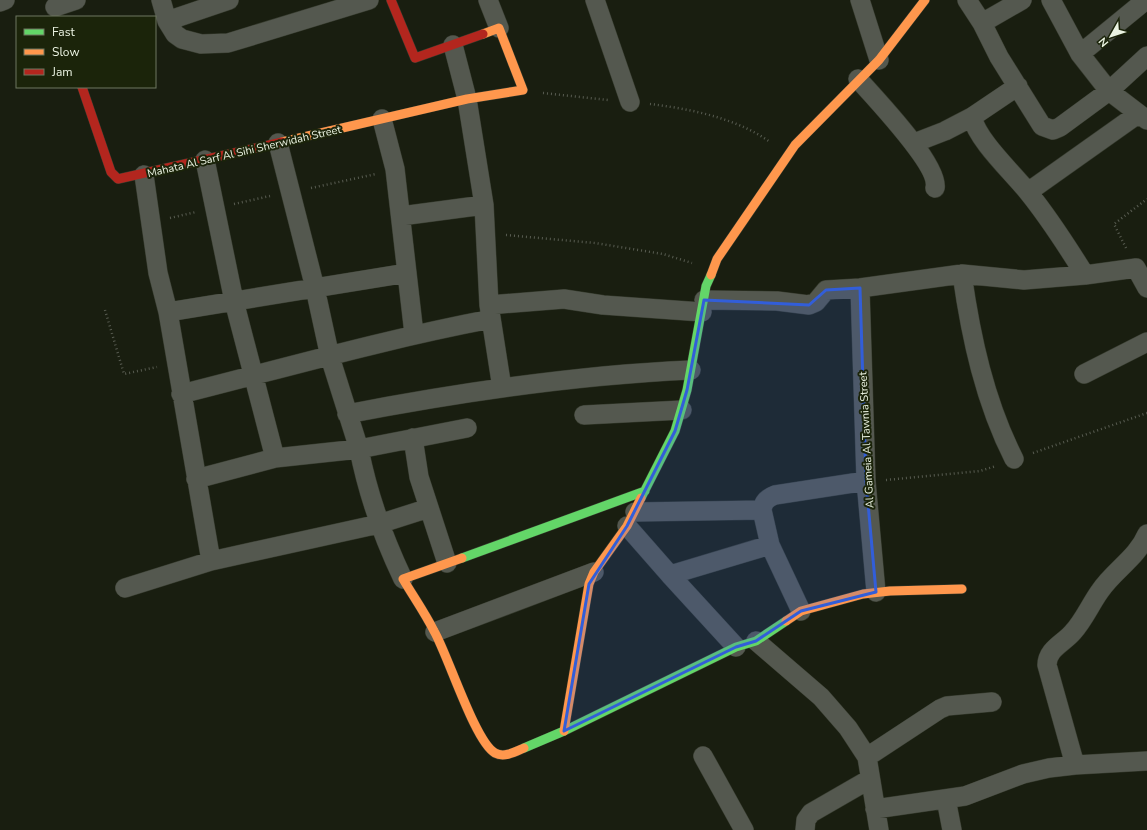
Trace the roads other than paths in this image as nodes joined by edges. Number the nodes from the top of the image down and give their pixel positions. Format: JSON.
{"nodes":[{"id":1,"x":5,"y":0,"type":"edge"},
{"id":2,"x":76,"y":0,"type":"edge"},
{"id":3,"x":162,"y":0,"type":"edge"},
{"id":4,"x":229,"y":0,"type":"edge"},
{"id":5,"x":369,"y":0,"type":"edge"},
{"id":6,"x":391,"y":0,"type":"edge"},
{"id":7,"x":488,"y":0,"type":"edge"},
{"id":8,"x":595,"y":0,"type":"edge"},
{"id":9,"x":860,"y":0,"type":"edge"},
{"id":10,"x":925,"y":0,"type":"edge"},
{"id":11,"x":967,"y":0,"type":"edge"},
{"id":12,"x":1022,"y":0,"type":"edge"},
{"id":13,"x":1051,"y":0,"type":"edge"},
{"id":14,"x":1146,"y":0,"type":"edge"},
{"id":15,"x":0,"y":2,"type":"edge"},
{"id":16,"x":55,"y":8,"type":"edge"},
{"id":17,"x":166,"y":21,"type":"junction"},
{"id":18,"x":982,"y":23,"type":"junction"},
{"id":19,"x":499,"y":28,"type":"junction"},
{"id":20,"x":453,"y":45,"type":"junction"},
{"id":21,"x":1080,"y":54,"type":"junction"},
{"id":22,"x":1147,"y":56,"type":"edge"},
{"id":23,"x":879,"y":60,"type":"junction"},
{"id":24,"x":858,"y":79,"type":"junction"},
{"id":25,"x":1018,"y":86,"type":"junction"},
{"id":26,"x":82,"y":88,"type":"edge"},
{"id":27,"x":1109,"y":90,"type":"junction"},
{"id":28,"x":467,"y":99,"type":"junction"},
{"id":29,"x":630,"y":102,"type":"road end"},
{"id":30,"x":972,"y":117,"type":"junction"},
{"id":31,"x":1142,"y":117,"type":"edge"},
{"id":32,"x":382,"y":119,"type":"junction"},
{"id":33,"x":278,"y":143,"type":"junction"},
{"id":34,"x":914,"y":143,"type":"junction"},
{"id":35,"x":205,"y":160,"type":"junction"},
{"id":36,"x":144,"y":175,"type":"junction"},
{"id":37,"x":935,"y":188,"type":"dead end"},
{"id":38,"x":1028,"y":192,"type":"junction"},
{"id":39,"x":484,"y":205,"type":"junction"},
{"id":40,"x":400,"y":216,"type":"junction"},
{"id":41,"x":407,"y":273,"type":"junction"},
{"id":42,"x":962,"y":274,"type":"junction"},
{"id":43,"x":1085,"y":275,"type":"junction"},
{"id":44,"x":315,"y":288,"type":"junction"},
{"id":45,"x":860,"y":288,"type":"junction"},
{"id":46,"x":1147,"y":288,"type":"edge"},
{"id":47,"x":234,"y":301,"type":"junction"},
{"id":48,"x":703,"y":306,"type":"junction"},
{"id":49,"x":168,"y":312,"type":"junction"},
{"id":50,"x":490,"y":312,"type":"junction"},
{"id":51,"x":414,"y":334,"type":"junction"},
{"id":52,"x":1147,"y":342,"type":"edge"},
{"id":53,"x":330,"y":357,"type":"junction"},
{"id":54,"x":691,"y":370,"type":"junction"},
{"id":55,"x":1084,"y":374,"type":"dead end"},
{"id":56,"x":252,"y":376,"type":"junction"},
{"id":57,"x":502,"y":388,"type":"junction"},
{"id":58,"x":181,"y":394,"type":"junction"},
{"id":59,"x":682,"y":410,"type":"junction"},
{"id":60,"x":347,"y":414,"type":"junction"},
{"id":61,"x":584,"y":415,"type":"dead end"},
{"id":62,"x":466,"y":428,"type":"dead end"},
{"id":63,"x":413,"y":438,"type":"junction"},
{"id":64,"x":359,"y":449,"type":"junction"},
{"id":65,"x":274,"y":458,"type":"junction"},
{"id":66,"x":1014,"y":460,"type":"dead end"},
{"id":67,"x":196,"y":479,"type":"junction"},
{"id":68,"x":866,"y":481,"type":"junction"},
{"id":69,"x":645,"y":491,"type":"junction"},
{"id":70,"x":429,"y":508,"type":"junction"},
{"id":71,"x":762,"y":510,"type":"junction"},
{"id":72,"x":631,"y":519,"type":"junction"},
{"id":73,"x":379,"y":524,"type":"junction"},
{"id":74,"x":1147,"y":534,"type":"edge"},
{"id":75,"x":770,"y":545,"type":"junction"},
{"id":76,"x":212,"y":561,"type":"junction"},
{"id":77,"x":447,"y":563,"type":"junction"},
{"id":78,"x":594,"y":572,"type":"junction"},
{"id":79,"x":670,"y":575,"type":"junction"},
{"id":80,"x":403,"y":579,"type":"junction"},
{"id":81,"x":125,"y":588,"type":"dead end"},
{"id":82,"x":962,"y":589,"type":"dead end"},
{"id":83,"x":876,"y":592,"type":"junction"},
{"id":84,"x":801,"y":611,"type":"junction"},
{"id":85,"x":435,"y":632,"type":"junction"},
{"id":86,"x":756,"y":641,"type":"junction"},
{"id":87,"x":736,"y":647,"type":"junction"},
{"id":88,"x":992,"y":702,"type":"dead end"},
{"id":89,"x":564,"y":731,"type":"junction"},
{"id":90,"x":703,"y":756,"type":"dead end"},
{"id":91,"x":867,"y":757,"type":"junction"},
{"id":92,"x":1147,"y":761,"type":"edge"},
{"id":93,"x":1074,"y":765,"type":"junction"},
{"id":94,"x":870,"y":779,"type":"junction"},
{"id":95,"x":946,"y":798,"type":"junction"},
{"id":96,"x":875,"y":809,"type":"junction"},
{"id":97,"x":744,"y":830,"type":"edge"},
{"id":98,"x":806,"y":830,"type":"edge"},
{"id":99,"x":879,"y":830,"type":"edge"},
{"id":100,"x":952,"y":830,"type":"edge"}],
"edges":[{"from":1,"to":15,"type":"street"},
{"from":2,"to":16,"type":"street"},
{"from":3,"to":17,"type":"street"},
{"from":4,"to":17,"type":"street"},
{"from":5,"to":17,"type":"street"},
{"from":6,"to":20,"type":"street"},
{"from":7,"to":19,"type":"street"},
{"from":8,"to":29,"type":"street"},
{"from":9,"to":23,"type":"street"},
{"from":10,"to":23,"type":"street"},
{"from":11,"to":18,"type":"street"},
{"from":12,"to":18,"type":"street"},
{"from":13,"to":21,"type":"street"},
{"from":14,"to":21,"type":"street"},
{"from":18,"to":25,"type":"street"},
{"from":19,"to":20,"type":"street"},
{"from":19,"to":28,"type":"street","name":"Mahata Al Sarf Al Sihi Sherwidah Street"},
{"from":20,"to":28,"type":"street"},
{"from":21,"to":27,"type":"street"},
{"from":22,"to":27,"type":"street"},
{"from":23,"to":24,"type":"street"},
{"from":24,"to":34,"type":"street"},
{"from":24,"to":48,"type":"street"},
{"from":25,"to":27,"type":"street"},
{"from":25,"to":30,"type":"street"},
{"from":26,"to":36,"type":"street","name":"Mahata Al Sarf Al Sihi Sherwidah Street"},
{"from":27,"to":31,"type":"street"},
{"from":28,"to":32,"type":"street","name":"Mahata Al Sarf Al Sihi Sherwidah Street"},
{"from":28,"to":39,"type":"street"},
{"from":30,"to":34,"type":"street"},
{"from":30,"to":38,"type":"street"},
{"from":31,"to":38,"type":"street"},
{"from":32,"to":33,"type":"street","name":"Mahata Al Sarf Al Sihi Sherwidah Street"},
{"from":32,"to":40,"type":"street"},
{"from":33,"to":35,"type":"street","name":"Mahata Al Sarf Al Sihi Sherwidah Street"},
{"from":33,"to":44,"type":"street"},
{"from":34,"to":37,"type":"street"},
{"from":35,"to":36,"type":"street","name":"Mahata Al Sarf Al Sihi Sherwidah Street"},
{"from":35,"to":47,"type":"street"},
{"from":36,"to":49,"type":"street"},
{"from":38,"to":43,"type":"street"},
{"from":39,"to":40,"type":"street"},
{"from":39,"to":50,"type":"street"},
{"from":40,"to":41,"type":"street"},
{"from":41,"to":44,"type":"street"},
{"from":41,"to":51,"type":"street"},
{"from":42,"to":43,"type":"street"},
{"from":42,"to":45,"type":"street"},
{"from":42,"to":66,"type":"street"},
{"from":43,"to":46,"type":"street"},
{"from":44,"to":47,"type":"street"},
{"from":44,"to":53,"type":"street"},
{"from":45,"to":48,"type":"street"},
{"from":45,"to":68,"type":"street","name":"Al Gameia Al Tawnia Street"},
{"from":47,"to":49,"type":"street"},
{"from":47,"to":56,"type":"street"},
{"from":48,"to":50,"type":"street"},
{"from":48,"to":54,"type":"street"},
{"from":49,"to":58,"type":"street"},
{"from":50,"to":51,"type":"street"},
{"from":50,"to":57,"type":"street"},
{"from":51,"to":53,"type":"street"},
{"from":52,"to":55,"type":"street"},
{"from":53,"to":56,"type":"street"},
{"from":53,"to":60,"type":"street"},
{"from":54,"to":57,"type":"street"},
{"from":54,"to":59,"type":"street"},
{"from":56,"to":58,"type":"street"},
{"from":56,"to":65,"type":"street"},
{"from":57,"to":60,"type":"street"},
{"from":58,"to":67,"type":"street"},
{"from":59,"to":61,"type":"street"},
{"from":59,"to":69,"type":"street"},
{"from":60,"to":64,"type":"street"},
{"from":62,"to":63,"type":"street"},
{"from":63,"to":64,"type":"street"},
{"from":63,"to":70,"type":"street"},
{"from":64,"to":65,"type":"street"},
{"from":64,"to":73,"type":"street"},
{"from":65,"to":67,"type":"street"},
{"from":67,"to":76,"type":"street"},
{"from":68,"to":71,"type":"street"},
{"from":68,"to":83,"type":"street","name":"Al Gameia Al Tawnia Street"},
{"from":69,"to":72,"type":"street"},
{"from":69,"to":77,"type":"street"},
{"from":70,"to":73,"type":"street"},
{"from":70,"to":77,"type":"street"},
{"from":71,"to":72,"type":"street"},
{"from":71,"to":75,"type":"street"},
{"from":72,"to":78,"type":"street"},
{"from":72,"to":79,"type":"street"},
{"from":73,"to":76,"type":"street"},
{"from":73,"to":80,"type":"street"},
{"from":74,"to":93,"type":"street"},
{"from":75,"to":79,"type":"street"},
{"from":75,"to":84,"type":"street"},
{"from":76,"to":81,"type":"street"},
{"from":77,"to":80,"type":"street"},
{"from":78,"to":85,"type":"street"},
{"from":78,"to":89,"type":"street"},
{"from":79,"to":87,"type":"street"},
{"from":80,"to":85,"type":"street"},
{"from":82,"to":83,"type":"street"},
{"from":83,"to":84,"type":"street"},
{"from":84,"to":86,"type":"street"},
{"from":85,"to":89,"type":"street"},
{"from":86,"to":87,"type":"street"},
{"from":86,"to":91,"type":"street"},
{"from":87,"to":89,"type":"street"},
{"from":88,"to":91,"type":"street"},
{"from":90,"to":97,"type":"street"},
{"from":91,"to":94,"type":"street"},
{"from":92,"to":93,"type":"street"},
{"from":93,"to":95,"type":"street"},
{"from":94,"to":96,"type":"street"},
{"from":94,"to":98,"type":"street"},
{"from":95,"to":96,"type":"street"},
{"from":95,"to":100,"type":"street"},
{"from":96,"to":99,"type":"street"}]}
